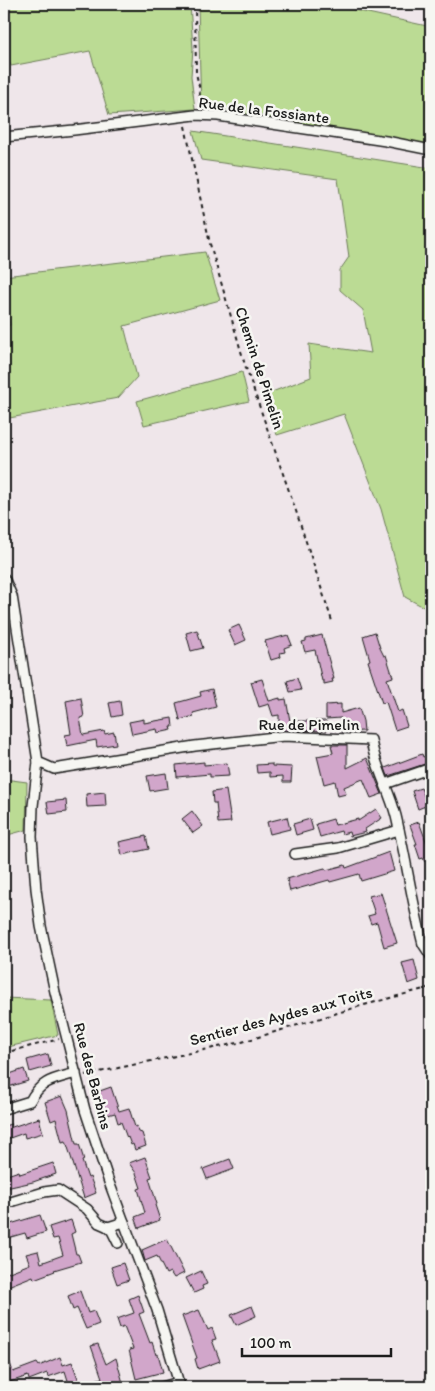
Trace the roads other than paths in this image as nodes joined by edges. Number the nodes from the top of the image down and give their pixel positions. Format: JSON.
{"nodes":[{"id":1,"x":4,"y":137,"type":"edge"},
{"id":2,"x":431,"y":150,"type":"edge"},
{"id":3,"x":4,"y":578,"type":"edge"},
{"id":4,"x":38,"y":762,"type":"junction"},
{"id":5,"x":431,"y":768,"type":"edge"},
{"id":6,"x":54,"y":769,"type":"junction"},
{"id":7,"x":38,"y":774,"type":"junction"},
{"id":8,"x":385,"y":784,"type":"junction"},
{"id":9,"x":399,"y":830,"type":"junction"},
{"id":10,"x":295,"y":854,"type":"dead end"},
{"id":11,"x":431,"y":956,"type":"edge"},
{"id":12,"x":76,"y":1075,"type":"junction"},
{"id":13,"x":4,"y":1109,"type":"edge"},
{"id":14,"x":4,"y":1204,"type":"edge"},
{"id":15,"x":124,"y":1222,"type":"junction"},
{"id":16,"x":108,"y":1227,"type":"junction"},
{"id":17,"x":118,"y":1243,"type":"dead end"},
{"id":18,"x":180,"y":1385,"type":"edge"},
{"id":19,"x":162,"y":1387,"type":"edge"}],
"edges":[{"from":1,"to":2,"type":"street","name":"Rue de la Fossiante"},
{"from":3,"to":4,"type":"street"},
{"from":4,"to":6,"type":"street"},
{"from":4,"to":7,"type":"street","name":"Rue des Barbins"},
{"from":5,"to":8,"type":"street"},
{"from":6,"to":7,"type":"street","name":"Rue de Pimelin"},
{"from":6,"to":8,"type":"street","name":"Rue de Pimelin"},
{"from":7,"to":12,"type":"street","name":"Rue des Barbins"},
{"from":8,"to":9,"type":"street","name":"Rue de Pimelin"},
{"from":9,"to":10,"type":"street"},
{"from":9,"to":11,"type":"street","name":"Rue de Pimelin"},
{"from":12,"to":13,"type":"street"},
{"from":12,"to":15,"type":"street","name":"Rue des Barbins"},
{"from":14,"to":16,"type":"street"},
{"from":15,"to":16,"type":"street"},
{"from":15,"to":18,"type":"street","name":"Rue des Barbins"},
{"from":16,"to":17,"type":"street"},
{"from":18,"to":19,"type":"street"}]}
